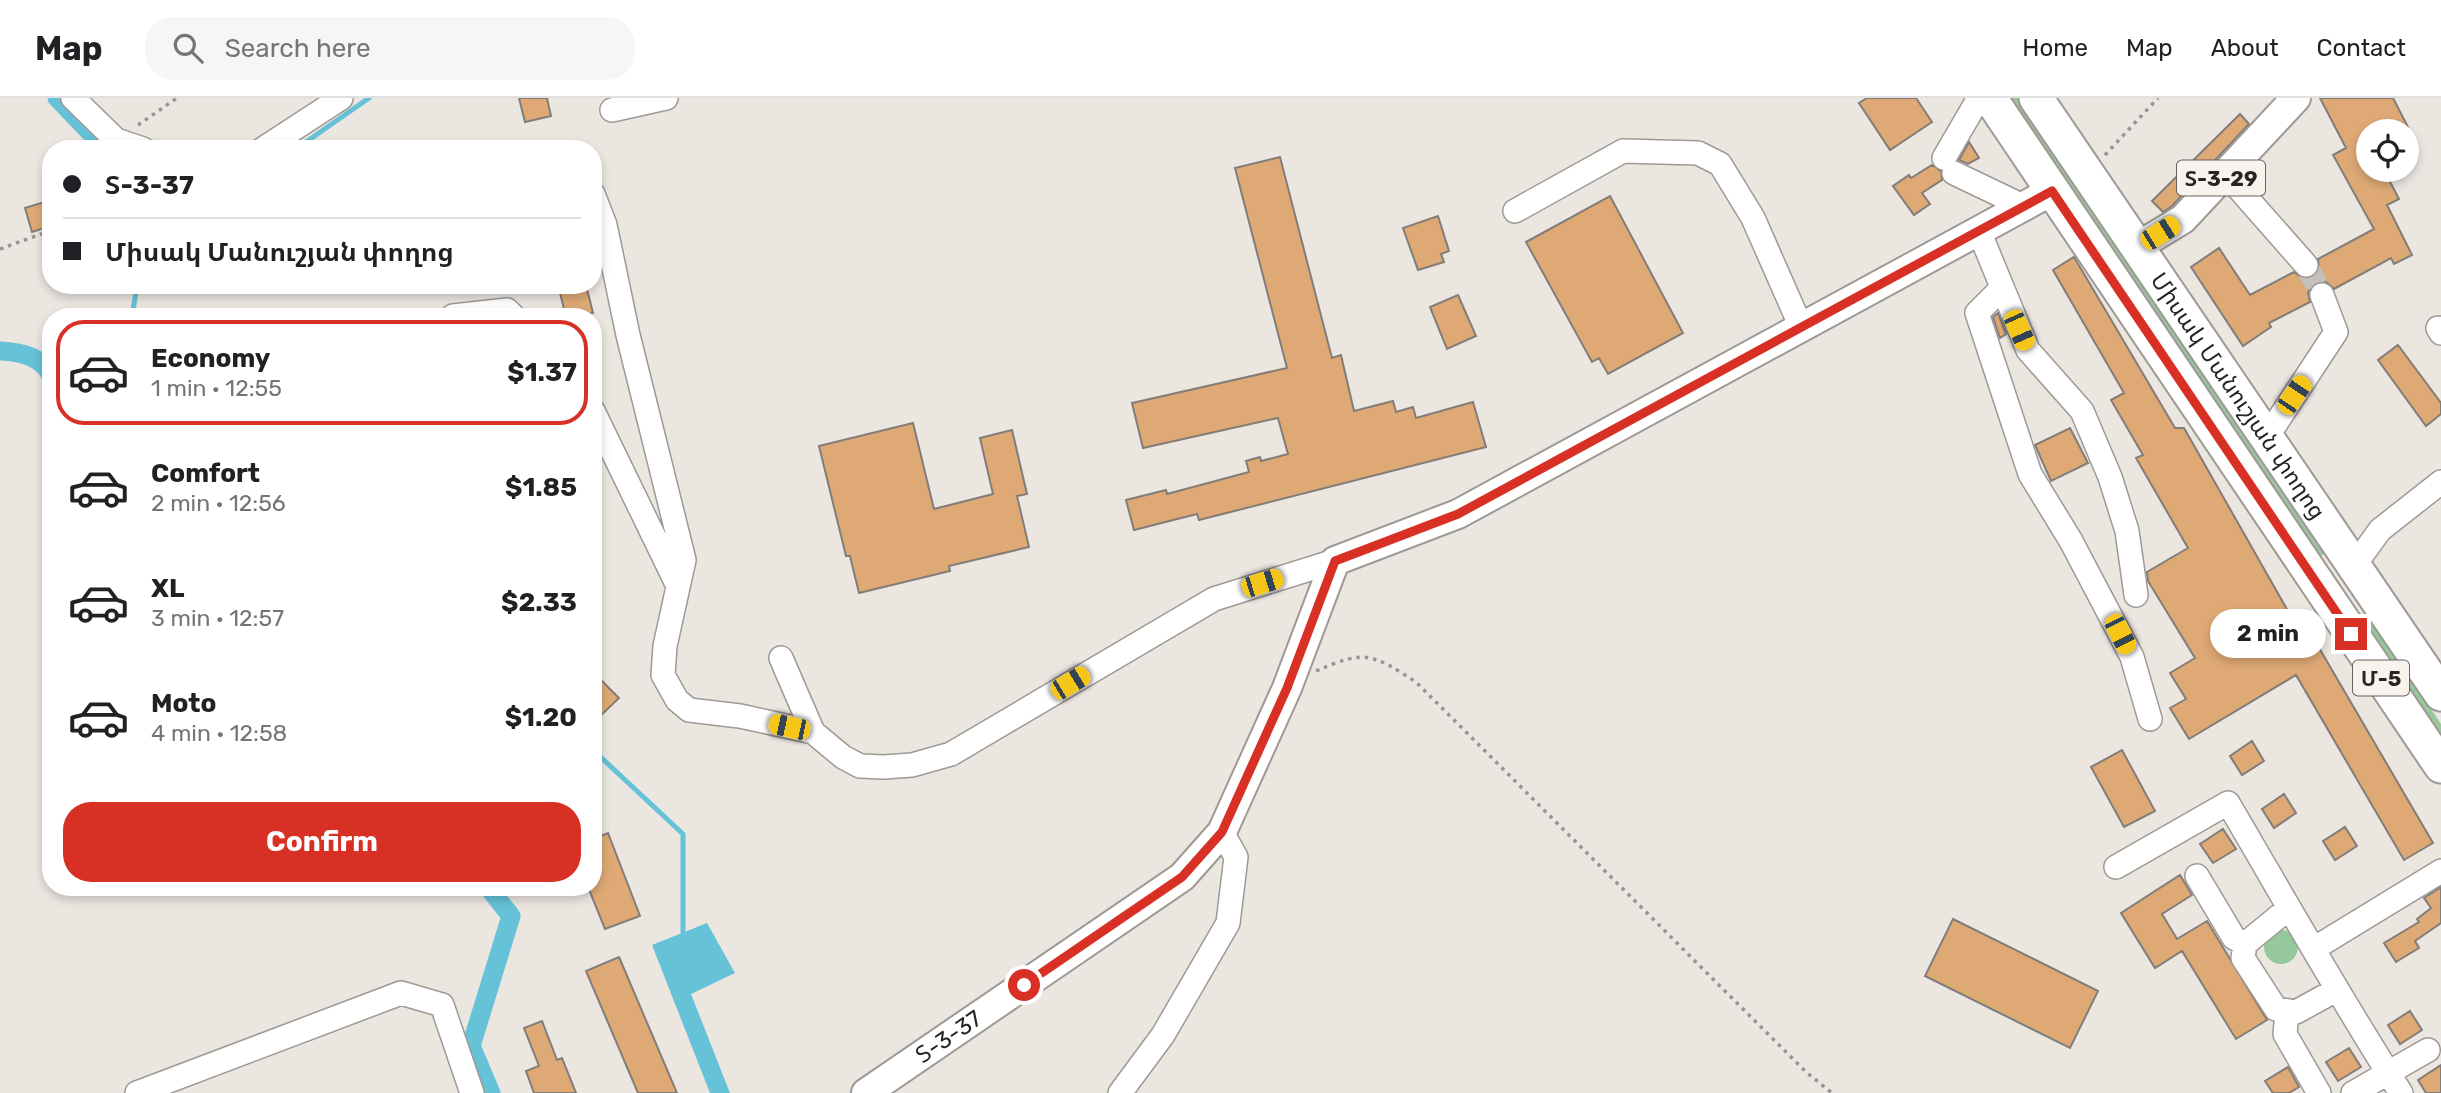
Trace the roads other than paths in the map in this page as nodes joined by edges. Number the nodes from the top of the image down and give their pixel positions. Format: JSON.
{"nodes":[{"id":1,"x":73,"y":98,"type":"edge"},
{"id":2,"x":341,"y":98,"type":"edge"},
{"id":3,"x":666,"y":98,"type":"edge"},
{"id":4,"x":1979,"y":98,"type":"edge"},
{"id":5,"x":1990,"y":98,"type":"edge"},
{"id":6,"x":2036,"y":98,"type":"edge"},
{"id":7,"x":2296,"y":98,"type":"edge"},
{"id":8,"x":612,"y":110,"type":"dead end"},
{"id":9,"x":116,"y":140,"type":"edge"},
{"id":10,"x":277,"y":140,"type":"edge"},
{"id":11,"x":2225,"y":173,"type":"junction"},
{"id":12,"x":2052,"y":191,"type":"junction"},
{"id":13,"x":2023,"y":206,"type":"junction"},
{"id":14,"x":1515,"y":211,"type":"dead end"},
{"id":15,"x":602,"y":217,"type":"edge"},
{"id":16,"x":1979,"y":231,"type":"junction"},
{"id":17,"x":2137,"y":247,"type":"junction"},
{"id":18,"x":2306,"y":265,"type":"tunnel mouth"},
{"id":19,"x":2001,"y":289,"type":"junction"},
{"id":20,"x":2322,"y":295,"type":"tunnel mouth"},
{"id":21,"x":1801,"y":327,"type":"junction"},
{"id":22,"x":602,"y":430,"type":"edge"},
{"id":23,"x":2266,"y":437,"type":"junction"},
{"id":24,"x":2441,"y":482,"type":"edge"},
{"id":25,"x":1335,"y":561,"type":"junction"},
{"id":26,"x":2354,"y":566,"type":"junction"},
{"id":27,"x":678,"y":586,"type":"junction"},
{"id":28,"x":2322,"y":590,"type":"junction"},
{"id":29,"x":2136,"y":595,"type":"dead end"},
{"id":30,"x":781,"y":658,"type":"dead end"},
{"id":31,"x":2441,"y":694,"type":"edge"},
{"id":32,"x":2150,"y":719,"type":"dead end"},
{"id":33,"x":813,"y":732,"type":"junction"},
{"id":34,"x":2441,"y":766,"type":"edge"},
{"id":35,"x":1222,"y":832,"type":"junction"},
{"id":36,"x":2116,"y":867,"type":"dead end"},
{"id":37,"x":2441,"y":871,"type":"edge"},
{"id":38,"x":2197,"y":876,"type":"dead end"},
{"id":39,"x":2289,"y":908,"type":"junction"},
{"id":40,"x":2245,"y":944,"type":"junction"},
{"id":41,"x":2315,"y":948,"type":"junction"},
{"id":42,"x":2336,"y":990,"type":"junction"},
{"id":43,"x":2287,"y":1013,"type":"junction"},
{"id":44,"x":2428,"y":1049,"type":"dead end"},
{"id":45,"x":2388,"y":1073,"type":"junction"},
{"id":46,"x":137,"y":1093,"type":"edge"},
{"id":47,"x":472,"y":1093,"type":"edge"},
{"id":48,"x":866,"y":1093,"type":"edge"},
{"id":49,"x":1120,"y":1093,"type":"edge"},
{"id":50,"x":2319,"y":1093,"type":"edge"},
{"id":51,"x":2353,"y":1093,"type":"edge"},
{"id":52,"x":2401,"y":1093,"type":"edge"}],
"edges":[{"from":1,"to":9,"type":"street"},
{"from":2,"to":10,"type":"street"},
{"from":3,"to":8,"type":"street"},
{"from":4,"to":13,"type":"street"},
{"from":5,"to":12,"type":"highway","name":"Միսակ Մանուշյան փողոց","number":"Մ-5"},
{"from":6,"to":17,"type":"highway","name":"Միսակ Մանուշյան փողոց","number":"Մ-5"},
{"from":7,"to":11,"type":"main road","number":"Տ-3-29"},
{"from":11,"to":17,"type":"main road","number":"Տ-3-29"},
{"from":11,"to":18,"type":"street"},
{"from":12,"to":13,"type":"main road"},
{"from":12,"to":28,"type":"highway","name":"Միսակ Մանուշյան փողոց","number":"Մ-5"},
{"from":13,"to":16,"type":"main road"},
{"from":14,"to":21,"type":"street"},
{"from":15,"to":27,"type":"street"},
{"from":16,"to":19,"type":"street"},
{"from":16,"to":21,"type":"main road"},
{"from":17,"to":23,"type":"highway","name":"Միսակ Մանուշյան փողոց","number":"Մ-5"},
{"from":19,"to":29,"type":"street"},
{"from":19,"to":32,"type":"street"},
{"from":20,"to":23,"type":"street"},
{"from":21,"to":25,"type":"main road"},
{"from":22,"to":27,"type":"street"},
{"from":23,"to":26,"type":"highway","name":"Միսակ Մանուշյան փողոց","number":"Մ-5"},
{"from":24,"to":26,"type":"street"},
{"from":25,"to":33,"type":"street"},
{"from":25,"to":35,"type":"main road","name":"Տ-3-37","number":"Տ-3-37"},
{"from":26,"to":28,"type":"highway"},
{"from":26,"to":31,"type":"highway","name":"Միսակ Մանուշյան փողոց","number":"Մ-5"},
{"from":27,"to":33,"type":"street"},
{"from":28,"to":34,"type":"highway","name":"Միսակ Մանուշյան փողոց","number":"Մ-5"},
{"from":30,"to":33,"type":"street"},
{"from":35,"to":48,"type":"main road","name":"Տ-3-37","number":"Տ-3-37"},
{"from":35,"to":49,"type":"street"},
{"from":36,"to":39,"type":"street"},
{"from":37,"to":41,"type":"street"},
{"from":38,"to":40,"type":"street"},
{"from":39,"to":40,"type":"street"},
{"from":39,"to":41,"type":"street"},
{"from":40,"to":43,"type":"street"},
{"from":41,"to":42,"type":"street"},
{"from":42,"to":43,"type":"street"},
{"from":42,"to":45,"type":"street"},
{"from":43,"to":50,"type":"street"},
{"from":44,"to":45,"type":"street"},
{"from":45,"to":51,"type":"street"},
{"from":45,"to":52,"type":"street"},
{"from":46,"to":47,"type":"street"}]}
